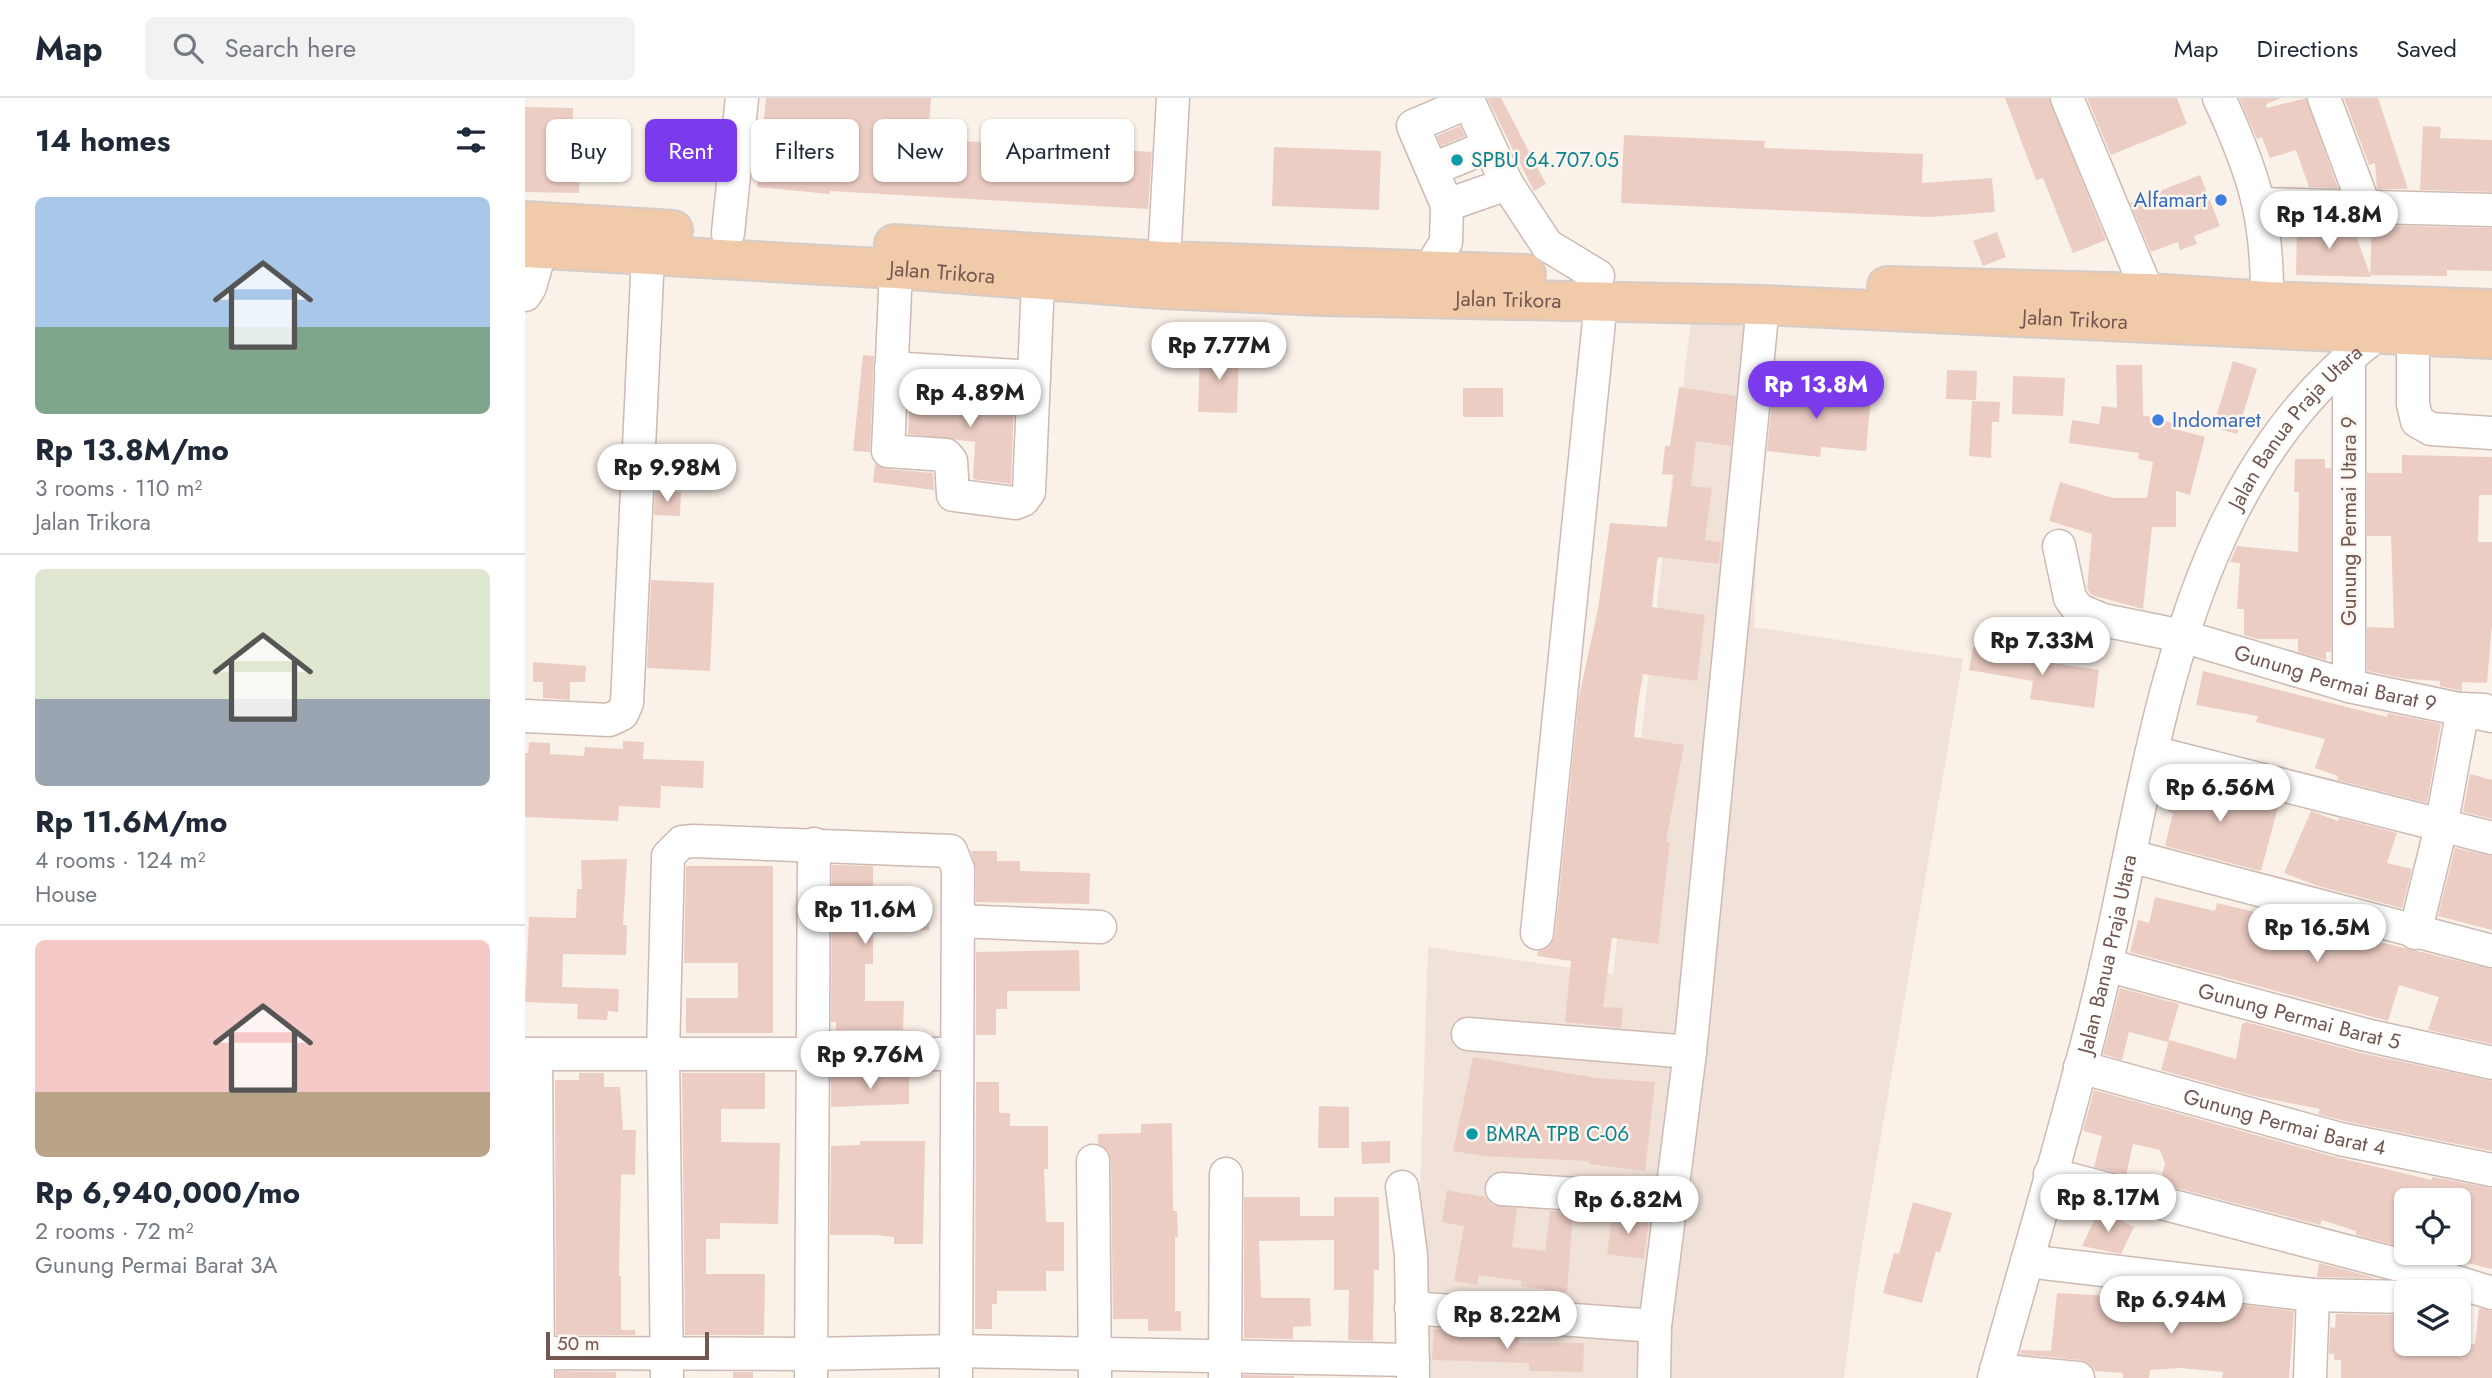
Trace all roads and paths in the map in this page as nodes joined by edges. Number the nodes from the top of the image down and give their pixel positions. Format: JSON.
{"nodes":[{"id":1,"x":742,"y":98,"type":"edge"},
{"id":2,"x":1173,"y":98,"type":"edge"},
{"id":3,"x":2067,"y":98,"type":"edge"},
{"id":4,"x":2219,"y":98,"type":"edge"},
{"id":5,"x":2324,"y":98,"type":"edge"},
{"id":6,"x":1489,"y":146,"type":"junction"},
{"id":7,"x":1433,"y":169,"type":"junction"},
{"id":8,"x":1507,"y":184,"type":"junction"},
{"id":9,"x":2260,"y":204,"type":"junction"},
{"id":10,"x":1447,"y":205,"type":"junction"},
{"id":11,"x":2365,"y":208,"type":"junction"},
{"id":12,"x":2492,"y":210,"type":"edge"},
{"id":13,"x":728,"y":233,"type":"junction"},
{"id":14,"x":530,"y":239,"type":"edge"},
{"id":15,"x":648,"y":255,"type":"junction"},
{"id":16,"x":896,"y":269,"type":"junction"},
{"id":17,"x":1429,"y":270,"type":"junction"},
{"id":18,"x":1164,"y":275,"type":"junction"},
{"id":19,"x":1038,"y":281,"type":"junction"},
{"id":20,"x":1599,"y":289,"type":"junction"},
{"id":21,"x":525,"y":295,"type":"edge"},
{"id":22,"x":2267,"y":301,"type":"junction"},
{"id":23,"x":2132,"y":303,"type":"junction"},
{"id":24,"x":1763,"y":305,"type":"junction"},
{"id":25,"x":2492,"y":309,"type":"edge"},
{"id":26,"x":2492,"y":339,"type":"edge"},
{"id":27,"x":2380,"y":342,"type":"junction"},
{"id":28,"x":891,"y":368,"type":"junction"},
{"id":29,"x":1034,"y":377,"type":"junction"},
{"id":30,"x":2492,"y":433,"type":"edge"},
{"id":31,"x":2059,"y":546,"type":"dead end"},
{"id":32,"x":2182,"y":636,"type":"junction"},
{"id":33,"x":2349,"y":686,"type":"junction"},
{"id":34,"x":2482,"y":712,"type":"edge"},
{"id":35,"x":525,"y":716,"type":"edge"},
{"id":36,"x":2152,"y":752,"type":"junction"},
{"id":37,"x":2441,"y":827,"type":"junction"},
{"id":38,"x":2492,"y":838,"type":"edge"},
{"id":39,"x":814,"y":844,"type":"junction"},
{"id":40,"x":2130,"y":856,"type":"junction"},
{"id":41,"x":958,"y":921,"type":"junction"},
{"id":42,"x":1100,"y":927,"type":"dead end"},
{"id":43,"x":1537,"y":933,"type":"dead end"},
{"id":44,"x":2415,"y":933,"type":"junction"},
{"id":45,"x":2492,"y":951,"type":"edge"},
{"id":46,"x":2106,"y":965,"type":"junction"},
{"id":47,"x":1468,"y":1034,"type":"dead end"},
{"id":48,"x":1690,"y":1052,"type":"junction"},
{"id":49,"x":531,"y":1054,"type":"edge"},
{"id":50,"x":663,"y":1054,"type":"junction"},
{"id":51,"x":957,"y":1054,"type":"junction"},
{"id":52,"x":811,"y":1055,"type":"junction"},
{"id":53,"x":2492,"y":1063,"type":"edge"},
{"id":54,"x":2080,"y":1067,"type":"junction"},
{"id":55,"x":1094,"y":1161,"type":"dead end"},
{"id":56,"x":2492,"y":1170,"type":"edge"},
{"id":57,"x":1226,"y":1174,"type":"dead end"},
{"id":58,"x":2050,"y":1174,"type":"junction"},
{"id":59,"x":1402,"y":1187,"type":"dead end"},
{"id":60,"x":1501,"y":1189,"type":"dead end"},
{"id":61,"x":1669,"y":1200,"type":"junction"},
{"id":62,"x":2027,"y":1261,"type":"junction"},
{"id":63,"x":2480,"y":1294,"type":"edge"},
{"id":64,"x":2313,"y":1295,"type":"junction"},
{"id":65,"x":2394,"y":1297,"type":"edge"},
{"id":66,"x":1411,"y":1308,"type":"junction"},
{"id":67,"x":1655,"y":1326,"type":"junction"},
{"id":68,"x":533,"y":1361,"type":"edge"},
{"id":69,"x":956,"y":1364,"type":"edge"},
{"id":70,"x":1095,"y":1365,"type":"edge"},
{"id":71,"x":667,"y":1366,"type":"edge"},
{"id":72,"x":811,"y":1366,"type":"edge"},
{"id":73,"x":1225,"y":1366,"type":"edge"},
{"id":74,"x":1413,"y":1369,"type":"edge"},
{"id":75,"x":1995,"y":1374,"type":"edge"},
{"id":76,"x":1654,"y":1378,"type":"edge"},
{"id":77,"x":2078,"y":1378,"type":"edge"},
{"id":78,"x":2310,"y":1378,"type":"edge"}],
"edges":[{"from":1,"to":13,"type":"street"},
{"from":2,"to":18,"type":"street"},
{"from":3,"to":23,"type":"street"},
{"from":4,"to":9,"type":"street"},
{"from":5,"to":11,"type":"street"},
{"from":6,"to":7,"type":"street"},
{"from":6,"to":7,"type":"street"},
{"from":6,"to":8,"type":"street"},
{"from":7,"to":10,"type":"street"},
{"from":8,"to":10,"type":"street"},
{"from":8,"to":20,"type":"street"},
{"from":9,"to":11,"type":"street"},
{"from":9,"to":22,"type":"street"},
{"from":10,"to":17,"type":"street"},
{"from":11,"to":12,"type":"street"},
{"from":13,"to":14,"type":"main road","name":"Jalan Trikora"},
{"from":13,"to":18,"type":"main road","name":"Jalan Trikora"},
{"from":14,"to":15,"type":"main road","name":"Jalan Trikora"},
{"from":14,"to":21,"type":"street"},
{"from":15,"to":16,"type":"main road","name":"Jalan Trikora"},
{"from":15,"to":35,"type":"street"},
{"from":16,"to":19,"type":"main road","name":"Jalan Trikora"},
{"from":16,"to":28,"type":"street"},
{"from":17,"to":18,"type":"main road","name":"Jalan Trikora"},
{"from":17,"to":20,"type":"main road","name":"Jalan Trikora"},
{"from":18,"to":19,"type":"main road","name":"Jalan Trikora"},
{"from":18,"to":20,"type":"main road","name":"Jalan Trikora"},
{"from":19,"to":29,"type":"street"},
{"from":20,"to":23,"type":"main road","name":"Jalan Trikora"},
{"from":20,"to":24,"type":"main road","name":"Jalan Trikora"},
{"from":20,"to":43,"type":"street"},
{"from":22,"to":23,"type":"main road","name":"Jalan Trikora"},
{"from":22,"to":25,"type":"main road","name":"Jalan Trikora"},
{"from":23,"to":24,"type":"main road","name":"Jalan Trikora"},
{"from":23,"to":27,"type":"main road","name":"Jalan Trikora"},
{"from":24,"to":48,"type":"street"},
{"from":26,"to":27,"type":"main road","name":"Jalan Trikora"},
{"from":27,"to":30,"type":"street"},
{"from":27,"to":32,"type":"street","name":"Jalan Banua Praja Utara"},
{"from":27,"to":33,"type":"street","name":"Gunung Permai Utara 9"},
{"from":28,"to":29,"type":"street"},
{"from":28,"to":29,"type":"street"},
{"from":31,"to":32,"type":"street","name":"Gunung Permai Barat 9"},
{"from":32,"to":33,"type":"street","name":"Gunung Permai Barat 9"},
{"from":32,"to":36,"type":"street","name":"Jalan Banua Praja Utara"},
{"from":33,"to":34,"type":"street","name":"Gunung Permai Barat 9"},
{"from":34,"to":37,"type":"street"},
{"from":36,"to":37,"type":"street"},
{"from":36,"to":40,"type":"street","name":"Jalan Banua Praja Utara"},
{"from":37,"to":38,"type":"street"},
{"from":37,"to":44,"type":"street"},
{"from":39,"to":41,"type":"street"},
{"from":39,"to":50,"type":"street"},
{"from":39,"to":52,"type":"street"},
{"from":40,"to":44,"type":"street"},
{"from":40,"to":46,"type":"street","name":"Jalan Banua Praja Utara"},
{"from":41,"to":42,"type":"street"},
{"from":41,"to":51,"type":"street"},
{"from":44,"to":45,"type":"street"},
{"from":46,"to":53,"type":"street","name":"Gunung Permai Barat 5"},
{"from":46,"to":54,"type":"street","name":"Jalan Banua Praja Utara"},
{"from":47,"to":48,"type":"street"},
{"from":48,"to":61,"type":"street"},
{"from":49,"to":50,"type":"street"},
{"from":49,"to":68,"type":"street"},
{"from":50,"to":52,"type":"street"},
{"from":50,"to":71,"type":"street"},
{"from":51,"to":52,"type":"street"},
{"from":51,"to":69,"type":"street"},
{"from":52,"to":72,"type":"street"},
{"from":54,"to":56,"type":"street","name":"Gunung Permai Barat 4"},
{"from":54,"to":58,"type":"street","name":"Jalan Banua Praja Utara"},
{"from":55,"to":70,"type":"street"},
{"from":57,"to":73,"type":"street"},
{"from":58,"to":62,"type":"street","name":"Jalan Banua Praja Utara"},
{"from":58,"to":63,"type":"street"},
{"from":59,"to":66,"type":"street"},
{"from":60,"to":61,"type":"street"},
{"from":61,"to":67,"type":"street"},
{"from":62,"to":64,"type":"street"},
{"from":62,"to":75,"type":"street","name":"Jalan Banua Praja Utara"},
{"from":64,"to":65,"type":"street"},
{"from":64,"to":78,"type":"street"},
{"from":66,"to":67,"type":"street"},
{"from":66,"to":74,"type":"street"},
{"from":67,"to":76,"type":"street"},
{"from":68,"to":71,"type":"street"},
{"from":69,"to":70,"type":"street"},
{"from":69,"to":72,"type":"street"},
{"from":70,"to":73,"type":"street"},
{"from":71,"to":72,"type":"street"},
{"from":73,"to":74,"type":"street"},
{"from":75,"to":77,"type":"street"}]}
